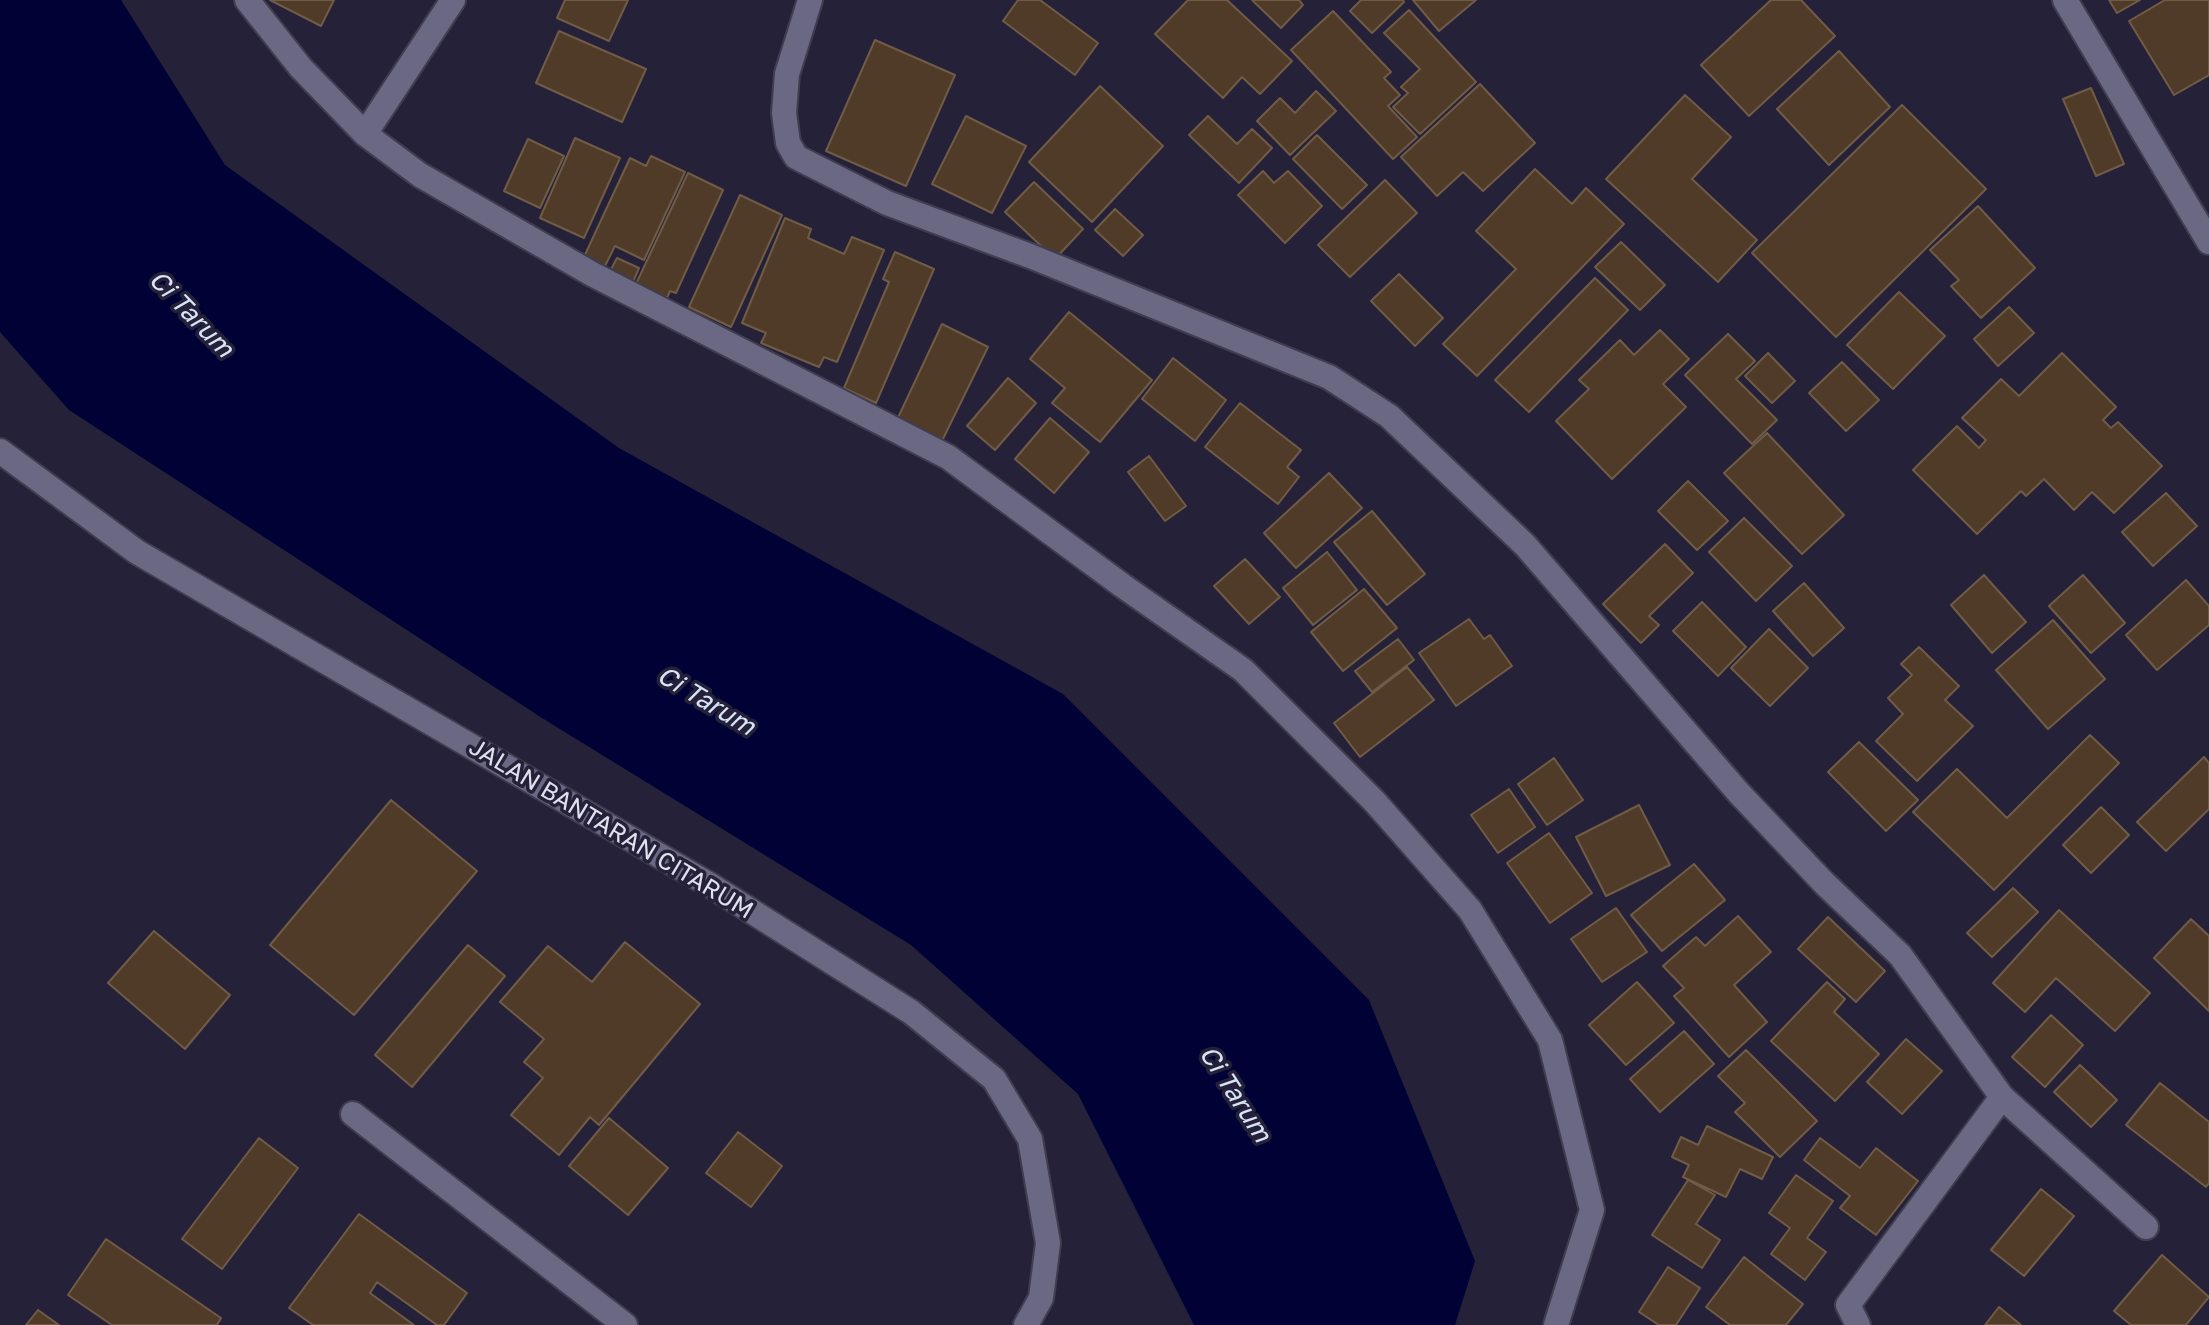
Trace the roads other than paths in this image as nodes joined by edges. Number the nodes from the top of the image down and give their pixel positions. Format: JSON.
{"nodes":[{"id":1,"x":247,"y":0,"type":"edge"},
{"id":2,"x":453,"y":0,"type":"edge"},
{"id":3,"x":810,"y":0,"type":"edge"},
{"id":4,"x":2065,"y":0,"type":"edge"},
{"id":5,"x":365,"y":134,"type":"junction"},
{"id":6,"x":2209,"y":242,"type":"edge"},
{"id":7,"x":0,"y":451,"type":"edge"},
{"id":8,"x":2002,"y":1097,"type":"junction"},
{"id":9,"x":353,"y":1114,"type":"dead end"},
{"id":10,"x":2146,"y":1227,"type":"dead end"},
{"id":11,"x":625,"y":1325,"type":"edge"},
{"id":12,"x":1026,"y":1325,"type":"edge"},
{"id":13,"x":1556,"y":1325,"type":"edge"},
{"id":14,"x":1858,"y":1325,"type":"edge"}],
"edges":[{"from":1,"to":5,"type":"street"},
{"from":2,"to":5,"type":"street"},
{"from":3,"to":8,"type":"street"},
{"from":4,"to":6,"type":"street"},
{"from":5,"to":13,"type":"street"},
{"from":7,"to":12,"type":"street","name":"JALAN BANTARAN CITARUM"},
{"from":8,"to":10,"type":"street"},
{"from":8,"to":14,"type":"street"},
{"from":9,"to":11,"type":"street"}]}
